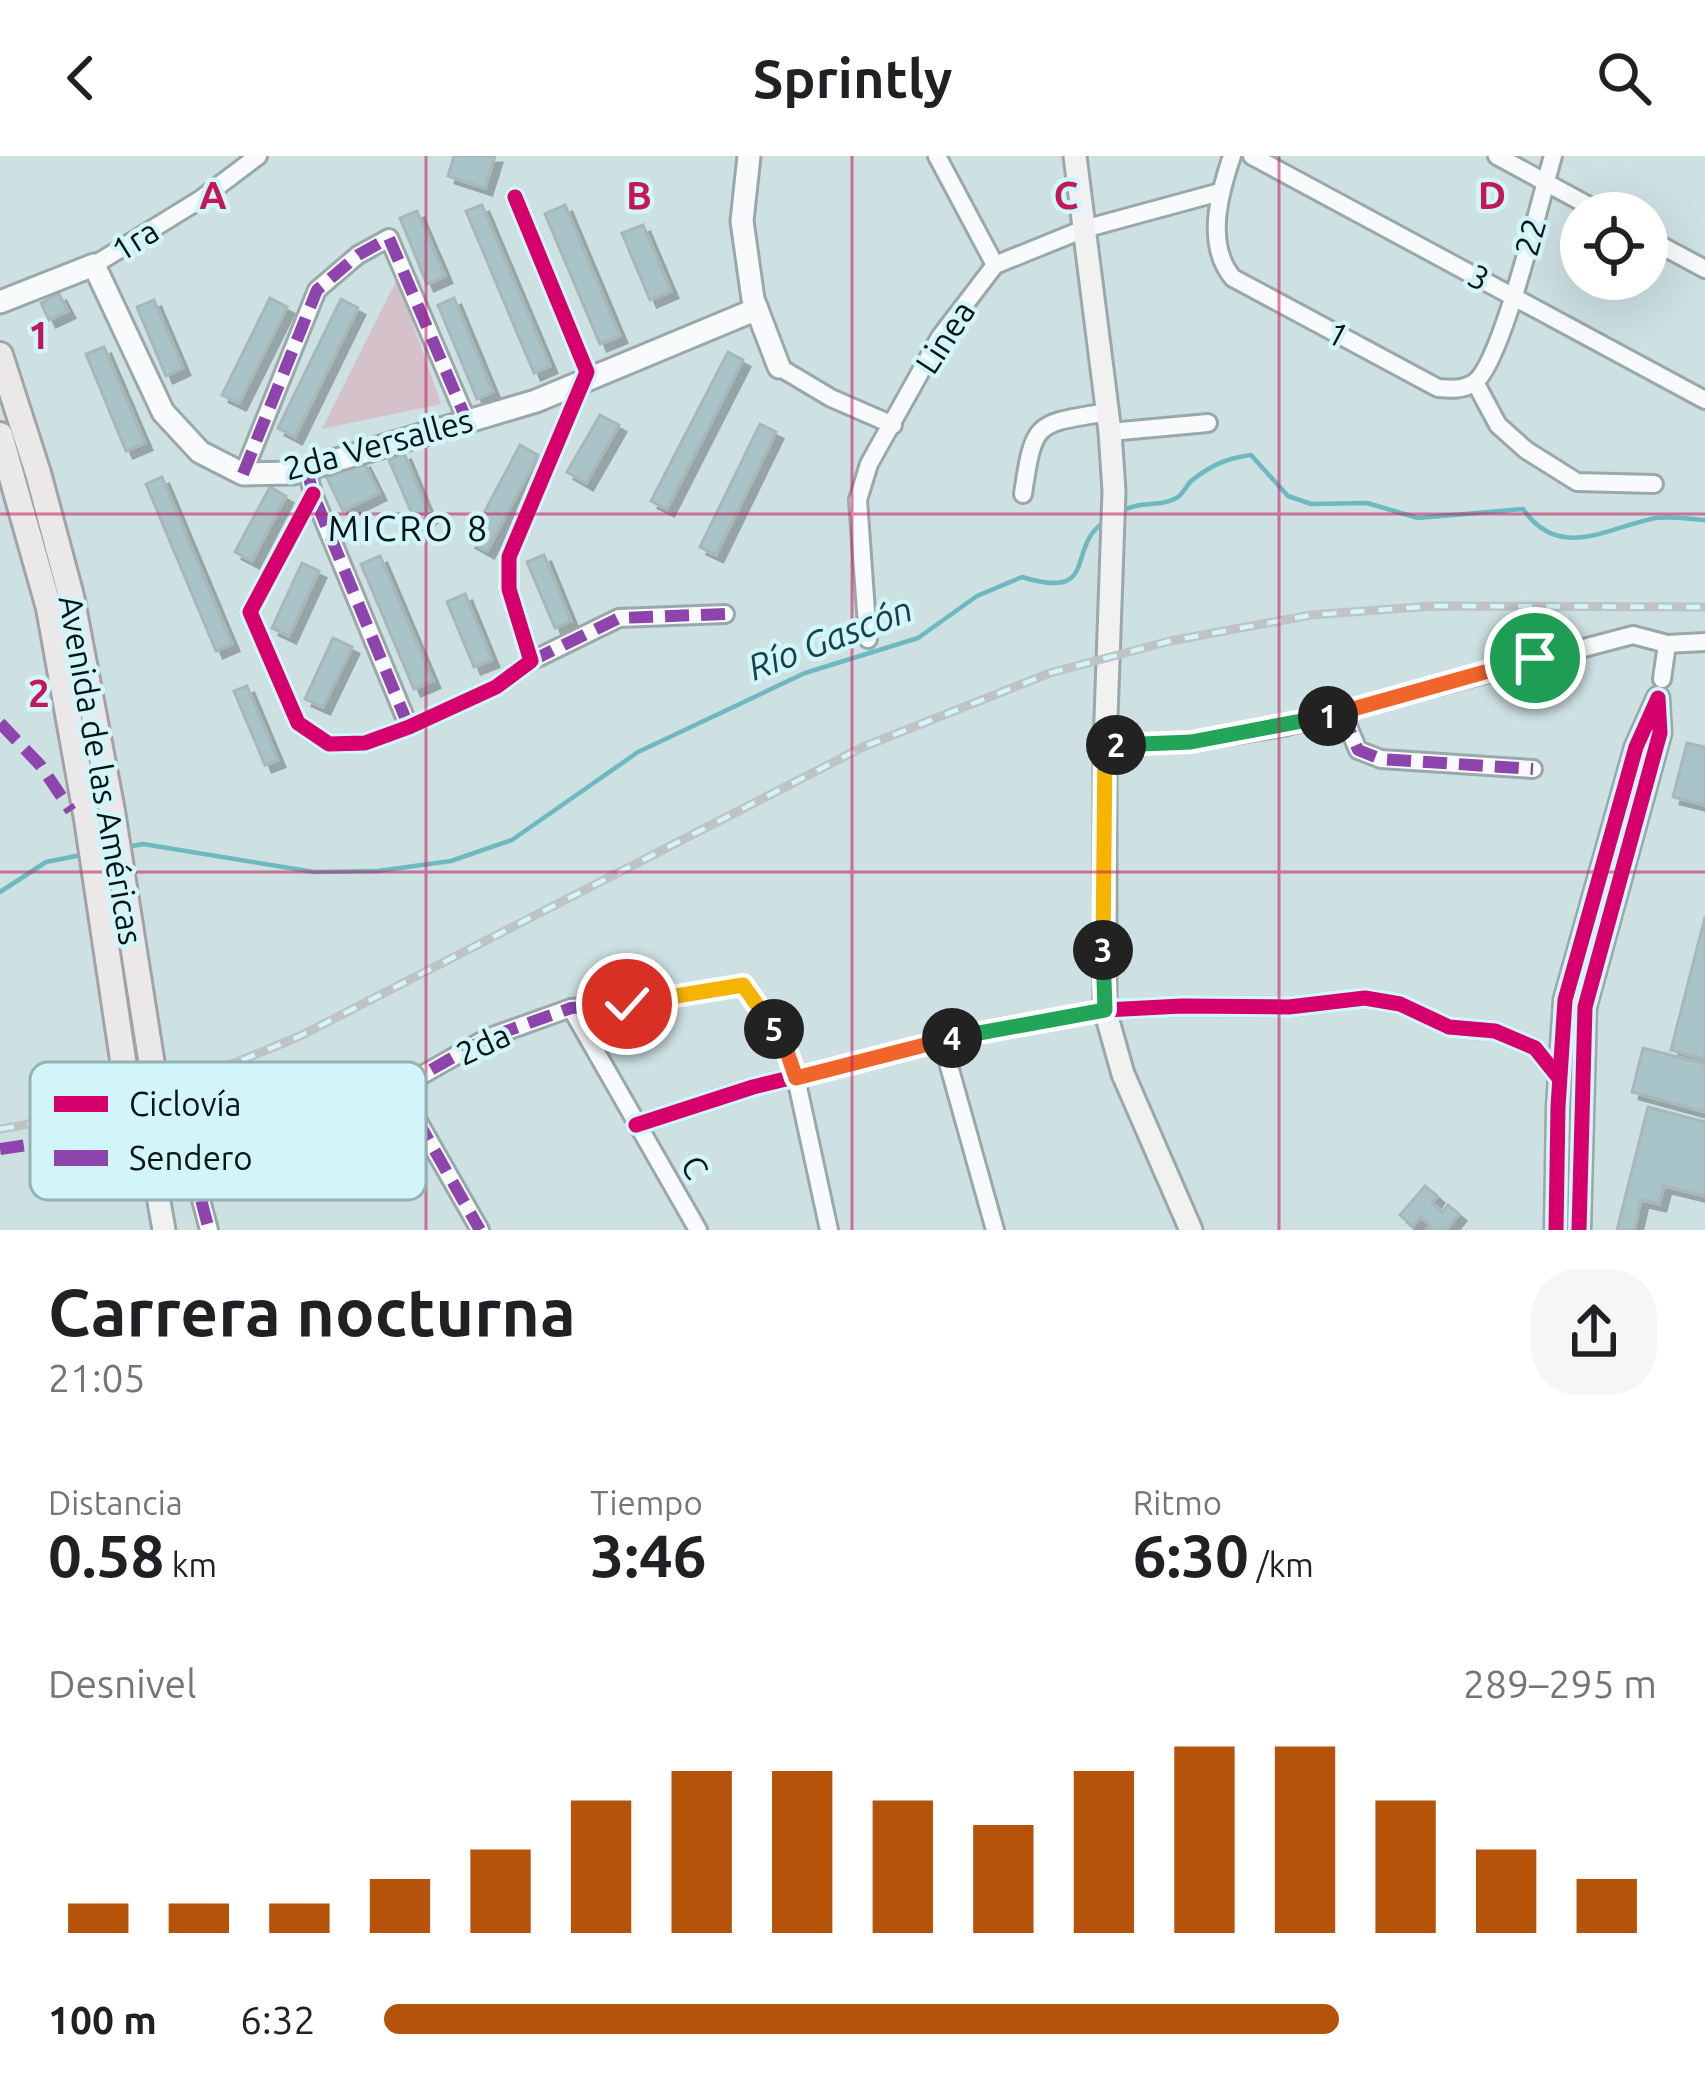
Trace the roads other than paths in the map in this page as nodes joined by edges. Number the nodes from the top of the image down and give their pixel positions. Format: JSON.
{"nodes":[{"id":1,"x":258,"y":156,"type":"edge"},
{"id":2,"x":749,"y":156,"type":"edge"},
{"id":3,"x":937,"y":156,"type":"edge"},
{"id":4,"x":1075,"y":156,"type":"edge"},
{"id":5,"x":1232,"y":156,"type":"edge"},
{"id":6,"x":1252,"y":156,"type":"edge"},
{"id":7,"x":1497,"y":156,"type":"edge"},
{"id":8,"x":1553,"y":156,"type":"edge"},
{"id":9,"x":1546,"y":182,"type":"junction"},
{"id":10,"x":1220,"y":192,"type":"junction"},
{"id":11,"x":1564,"y":192,"type":"edge"},
{"id":12,"x":514,"y":197,"type":"dead end"},
{"id":13,"x":1084,"y":229,"type":"junction"},
{"id":14,"x":1668,"y":249,"type":"edge"},
{"id":15,"x":94,"y":265,"type":"junction"},
{"id":16,"x":995,"y":265,"type":"junction"},
{"id":17,"x":1705,"y":269,"type":"edge"},
{"id":18,"x":1513,"y":296,"type":"junction"},
{"id":19,"x":0,"y":302,"type":"edge"},
{"id":20,"x":757,"y":309,"type":"junction"},
{"id":21,"x":0,"y":356,"type":"edge"},
{"id":22,"x":779,"y":367,"type":"joint"},
{"id":23,"x":584,"y":380,"type":"junction"},
{"id":24,"x":1475,"y":382,"type":"junction"},
{"id":25,"x":1705,"y":400,"type":"edge"},
{"id":26,"x":467,"y":421,"type":"junction"},
{"id":27,"x":1109,"y":422,"type":"junction"},
{"id":28,"x":1208,"y":423,"type":"dead end"},
{"id":29,"x":893,"y":425,"type":"junction"},
{"id":30,"x":0,"y":435,"type":"edge"},
{"id":31,"x":307,"y":469,"type":"junction"},
{"id":32,"x":243,"y":474,"type":"junction"},
{"id":33,"x":1654,"y":484,"type":"dead end"},
{"id":34,"x":313,"y":494,"type":"junction"},
{"id":35,"x":1023,"y":494,"type":"dead end"},
{"id":36,"x":725,"y":614,"type":"dead end"},
{"id":37,"x":868,"y":639,"type":"dead end"},
{"id":38,"x":1705,"y":642,"type":"edge"},
{"id":39,"x":1667,"y":644,"type":"junction"},
{"id":40,"x":531,"y":662,"type":"junction"},
{"id":41,"x":1660,"y":689,"type":"junction"},
{"id":42,"x":1342,"y":712,"type":"junction"},
{"id":43,"x":409,"y":728,"type":"junction"},
{"id":44,"x":1105,"y":746,"type":"junction"},
{"id":45,"x":1533,"y":769,"type":"dead end"},
{"id":46,"x":99,"y":815,"type":"junction"},
{"id":47,"x":113,"y":909,"type":"junction"},
{"id":48,"x":135,"y":964,"type":"junction"},
{"id":49,"x":108,"y":966,"type":"junction"},
{"id":50,"x":571,"y":1008,"type":"junction"},
{"id":51,"x":1105,"y":1010,"type":"junction"},
{"id":52,"x":942,"y":1040,"type":"junction"},
{"id":53,"x":123,"y":1062,"type":"edge"},
{"id":54,"x":157,"y":1062,"type":"edge"},
{"id":55,"x":426,"y":1073,"type":"edge"},
{"id":56,"x":796,"y":1078,"type":"junction"},
{"id":57,"x":1559,"y":1078,"type":"junction"},
{"id":58,"x":636,"y":1125,"type":"junction"},
{"id":59,"x":426,"y":1135,"type":"edge"},
{"id":60,"x":159,"y":1200,"type":"edge"},
{"id":61,"x":198,"y":1200,"type":"edge"},
{"id":62,"x":164,"y":1230,"type":"edge"},
{"id":63,"x":209,"y":1230,"type":"edge"},
{"id":64,"x":480,"y":1230,"type":"edge"},
{"id":65,"x":698,"y":1230,"type":"edge"},
{"id":66,"x":829,"y":1230,"type":"edge"},
{"id":67,"x":995,"y":1230,"type":"edge"},
{"id":68,"x":1191,"y":1230,"type":"edge"},
{"id":69,"x":1556,"y":1230,"type":"edge"},
{"id":70,"x":1579,"y":1230,"type":"edge"}],
"edges":[{"from":1,"to":15,"type":"street","name":"1ra"},
{"from":2,"to":20,"type":"street"},
{"from":3,"to":16,"type":"street"},
{"from":4,"to":13,"type":"main road"},
{"from":5,"to":10,"type":"street"},
{"from":6,"to":18,"type":"street","name":"3"},
{"from":7,"to":9,"type":"street"},
{"from":8,"to":9,"type":"street","name":"22"},
{"from":9,"to":11,"type":"street"},
{"from":9,"to":18,"type":"street","name":"22"},
{"from":10,"to":13,"type":"street","name":"Linea"},
{"from":10,"to":24,"type":"street","name":"1"},
{"from":12,"to":23,"type":"street"},
{"from":13,"to":16,"type":"street","name":"Linea"},
{"from":13,"to":27,"type":"main road"},
{"from":14,"to":17,"type":"street"},
{"from":15,"to":19,"type":"street","name":"1ra"},
{"from":15,"to":32,"type":"street","name":"2da Versalles"},
{"from":16,"to":29,"type":"street","name":"Linea"},
{"from":18,"to":24,"type":"street","name":"22"},
{"from":18,"to":25,"type":"street","name":"3"},
{"from":20,"to":22,"type":"street"},
{"from":20,"to":23,"type":"street","name":"2da Versalles"},
{"from":21,"to":46,"type":"main road","name":"Avenida de las Américas"},
{"from":22,"to":29,"type":"street"},
{"from":23,"to":26,"type":"street","name":"2da Versalles"},
{"from":23,"to":40,"type":"street"},
{"from":24,"to":33,"type":"street"},
{"from":26,"to":31,"type":"street","name":"2da Versalles"},
{"from":26,"to":32,"type":"street"},
{"from":27,"to":28,"type":"street"},
{"from":27,"to":35,"type":"street"},
{"from":27,"to":44,"type":"main road"},
{"from":29,"to":37,"type":"street","name":"Linea"},
{"from":30,"to":46,"type":"main road","name":"Avenida de las Américas"},
{"from":31,"to":32,"type":"street","name":"2da Versalles"},
{"from":31,"to":34,"type":"street"},
{"from":34,"to":43,"type":"street"},
{"from":34,"to":43,"type":"street"},
{"from":36,"to":40,"type":"street"},
{"from":38,"to":39,"type":"street"},
{"from":39,"to":41,"type":"street"},
{"from":39,"to":42,"type":"street"},
{"from":40,"to":43,"type":"street"},
{"from":41,"to":57,"type":"street"},
{"from":41,"to":70,"type":"street"},
{"from":42,"to":44,"type":"street"},
{"from":42,"to":45,"type":"street"},
{"from":44,"to":51,"type":"main road"},
{"from":46,"to":47,"type":"main road","name":"Avenida de las Américas"},
{"from":47,"to":48,"type":"main road","name":"Avenida de las Américas"},
{"from":47,"to":49,"type":"main road","name":"Avenida de las Américas"},
{"from":48,"to":49,"type":"main road"},
{"from":48,"to":54,"type":"main road","name":"Avenida de las Américas"},
{"from":49,"to":53,"type":"main road","name":"Avenida de las Américas"},
{"from":50,"to":55,"type":"street","name":"2da"},
{"from":50,"to":56,"type":"street","name":"2da"},
{"from":50,"to":58,"type":"street","name":"C"},
{"from":51,"to":52,"type":"street"},
{"from":51,"to":57,"type":"street"},
{"from":51,"to":68,"type":"main road"},
{"from":52,"to":56,"type":"street"},
{"from":52,"to":67,"type":"street"},
{"from":56,"to":58,"type":"street"},
{"from":56,"to":66,"type":"street"},
{"from":57,"to":69,"type":"street"},
{"from":58,"to":65,"type":"street","name":"C"},
{"from":59,"to":64,"type":"street"},
{"from":60,"to":62,"type":"main road","name":"Avenida de las Américas"},
{"from":61,"to":63,"type":"street"}]}
